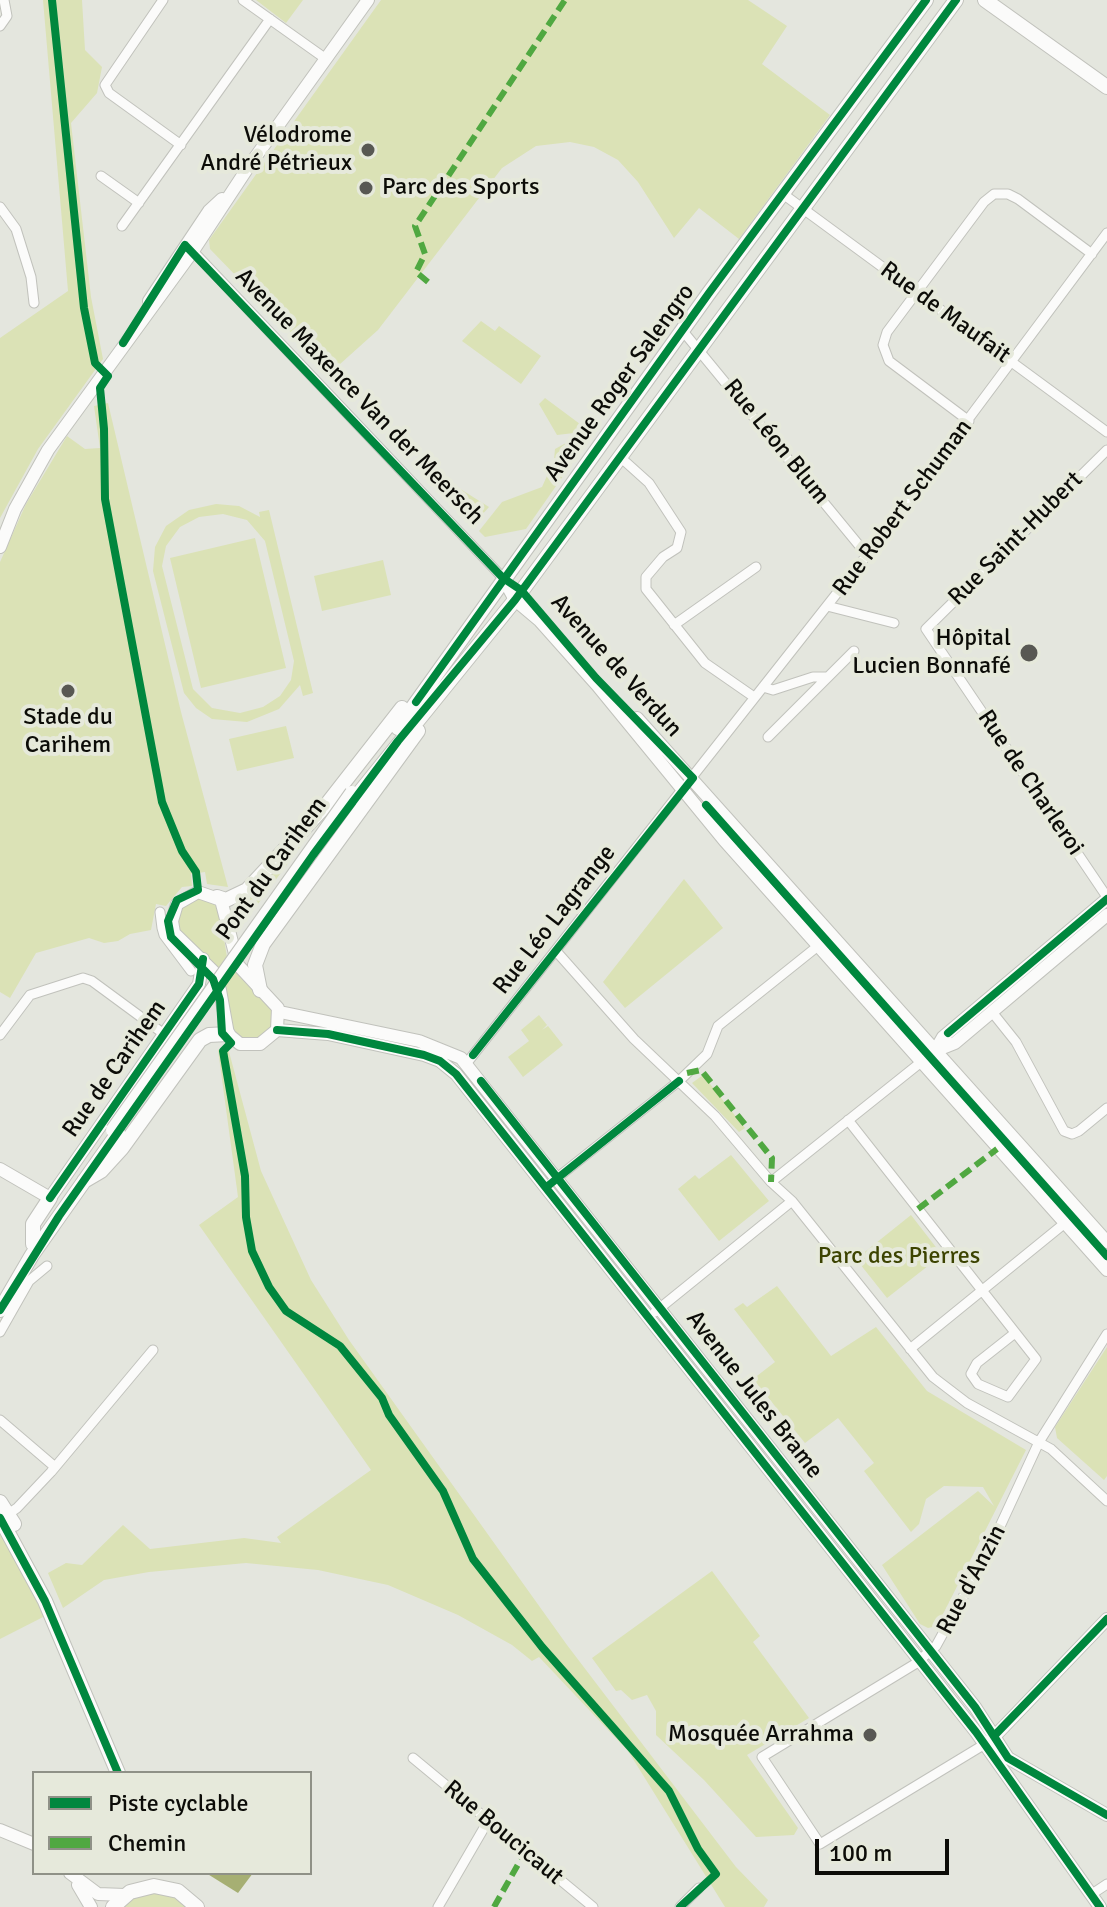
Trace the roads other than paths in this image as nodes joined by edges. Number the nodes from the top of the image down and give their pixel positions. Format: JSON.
{"nodes":[{"id":1,"x":4,"y":0,"type":"edge"},
{"id":2,"x":163,"y":0,"type":"edge"},
{"id":3,"x":244,"y":0,"type":"edge"},
{"id":4,"x":368,"y":0,"type":"edge"},
{"id":5,"x":926,"y":0,"type":"edge"},
{"id":6,"x":956,"y":0,"type":"edge"},
{"id":7,"x":985,"y":0,"type":"edge"},
{"id":8,"x":270,"y":19,"type":"junction"},
{"id":9,"x":0,"y":26,"type":"edge"},
{"id":10,"x":326,"y":59,"type":"junction"},
{"id":11,"x":1107,"y":87,"type":"edge"},
{"id":12,"x":181,"y":145,"type":"junction"},
{"id":13,"x":101,"y":176,"type":"dead end"},
{"id":14,"x":783,"y":194,"type":"junction"},
{"id":15,"x":139,"y":203,"type":"junction"},
{"id":16,"x":0,"y":207,"type":"edge"},
{"id":17,"x":802,"y":209,"type":"junction"},
{"id":18,"x":122,"y":226,"type":"dead end"},
{"id":19,"x":1107,"y":233,"type":"edge"},
{"id":20,"x":189,"y":248,"type":"junction"},
{"id":21,"x":1092,"y":254,"type":"junction"},
{"id":22,"x":917,"y":293,"type":"junction"},
{"id":23,"x":34,"y":303,"type":"dead end"},
{"id":24,"x":682,"y":330,"type":"junction"},
{"id":25,"x":700,"y":347,"type":"junction"},
{"id":26,"x":1012,"y":362,"type":"junction"},
{"id":27,"x":969,"y":421,"type":"junction"},
{"id":28,"x":1107,"y":432,"type":"edge"},
{"id":29,"x":1107,"y":450,"type":"edge"},
{"id":30,"x":619,"y":456,"type":"junction"},
{"id":31,"x":4,"y":530,"type":"edge"},
{"id":32,"x":0,"y":547,"type":"edge"},
{"id":33,"x":867,"y":555,"type":"junction"},
{"id":34,"x":756,"y":567,"type":"dead end"},
{"id":35,"x":503,"y":578,"type":"junction"},
{"id":36,"x":518,"y":595,"type":"junction"},
{"id":37,"x":827,"y":606,"type":"junction"},
{"id":38,"x":894,"y":623,"type":"dead end"},
{"id":39,"x":674,"y":625,"type":"junction"},
{"id":40,"x":926,"y":629,"type":"joint"},
{"id":41,"x":854,"y":651,"type":"dead end"},
{"id":42,"x":438,"y":670,"type":"junction"},
{"id":43,"x":827,"y":677,"type":"junction"},
{"id":44,"x":451,"y":679,"type":"junction"},
{"id":45,"x":763,"y":687,"type":"junction"},
{"id":46,"x":754,"y":697,"type":"junction"},
{"id":47,"x":768,"y":737,"type":"dead end"},
{"id":48,"x":693,"y":778,"type":"junction"},
{"id":49,"x":683,"y":790,"type":"junction"},
{"id":50,"x":354,"y":795,"type":"junction"},
{"id":51,"x":217,"y":897,"type":"junction"},
{"id":52,"x":1107,"y":898,"type":"edge"},
{"id":53,"x":160,"y":912,"type":"dead end"},
{"id":54,"x":1107,"y":915,"type":"edge"},
{"id":55,"x":167,"y":927,"type":"junction"},
{"id":56,"x":818,"y":946,"type":"junction"},
{"id":57,"x":556,"y":951,"type":"junction"},
{"id":58,"x":203,"y":959,"type":"junction"},
{"id":59,"x":191,"y":971,"type":"dead end"},
{"id":60,"x":260,"y":990,"type":"junction"},
{"id":61,"x":280,"y":1012,"type":"junction"},
{"id":62,"x":992,"y":1012,"type":"junction"},
{"id":63,"x":277,"y":1030,"type":"junction"},
{"id":64,"x":164,"y":1034,"type":"junction"},
{"id":65,"x":228,"y":1034,"type":"junction"},
{"id":66,"x":0,"y":1035,"type":"edge"},
{"id":67,"x":396,"y":1043,"type":"junction"},
{"id":68,"x":426,"y":1049,"type":"junction"},
{"id":69,"x":935,"y":1051,"type":"junction"},
{"id":70,"x":920,"y":1063,"type":"junction"},
{"id":71,"x":466,"y":1064,"type":"junction"},
{"id":72,"x":456,"y":1074,"type":"junction"},
{"id":73,"x":679,"y":1081,"type":"junction"},
{"id":74,"x":1107,"y":1108,"type":"edge"},
{"id":75,"x":848,"y":1120,"type":"junction"},
{"id":76,"x":116,"y":1131,"type":"junction"},
{"id":77,"x":0,"y":1169,"type":"edge"},
{"id":78,"x":557,"y":1178,"type":"junction"},
{"id":79,"x":84,"y":1181,"type":"junction"},
{"id":80,"x":771,"y":1182,"type":"junction"},
{"id":81,"x":546,"y":1187,"type":"junction"},
{"id":82,"x":792,"y":1201,"type":"junction"},
{"id":83,"x":59,"y":1202,"type":"junction"},
{"id":84,"x":1065,"y":1223,"type":"junction"},
{"id":85,"x":1107,"y":1242,"type":"edge"},
{"id":86,"x":47,"y":1266,"type":"dead end"},
{"id":87,"x":1107,"y":1270,"type":"edge"},
{"id":88,"x":982,"y":1291,"type":"junction"},
{"id":89,"x":0,"y":1293,"type":"edge"},
{"id":90,"x":660,"y":1308,"type":"junction"},
{"id":91,"x":0,"y":1310,"type":"edge"},
{"id":92,"x":648,"y":1317,"type":"junction"},
{"id":93,"x":0,"y":1332,"type":"edge"},
{"id":94,"x":1015,"y":1333,"type":"junction"},
{"id":95,"x":1107,"y":1334,"type":"edge"},
{"id":96,"x":910,"y":1349,"type":"junction"},
{"id":97,"x":153,"y":1350,"type":"dead end"},
{"id":98,"x":0,"y":1420,"type":"edge"},
{"id":99,"x":762,"y":1437,"type":"junction"},
{"id":100,"x":1039,"y":1442,"type":"junction"},
{"id":101,"x":751,"y":1446,"type":"junction"},
{"id":102,"x":55,"y":1467,"type":"junction"},
{"id":103,"x":1106,"y":1497,"type":"edge"},
{"id":104,"x":2,"y":1513,"type":"edge"},
{"id":105,"x":1107,"y":1619,"type":"edge"},
{"id":106,"x":931,"y":1651,"type":"junction"},
{"id":107,"x":919,"y":1660,"type":"junction"},
{"id":108,"x":990,"y":1740,"type":"junction"},
{"id":109,"x":413,"y":1758,"type":"dead end"},
{"id":110,"x":117,"y":1771,"type":"edge"},
{"id":111,"x":1028,"y":1773,"type":"junction"},
{"id":112,"x":1015,"y":1784,"type":"junction"},
{"id":113,"x":1107,"y":1815,"type":"edge"},
{"id":114,"x":488,"y":1821,"type":"junction"},
{"id":115,"x":0,"y":1830,"type":"edge"},
{"id":116,"x":32,"y":1843,"type":"edge"},
{"id":117,"x":72,"y":1875,"type":"edge"},
{"id":118,"x":72,"y":1875,"type":"edge"},
{"id":119,"x":143,"y":1875,"type":"edge"},
{"id":120,"x":165,"y":1875,"type":"edge"},
{"id":121,"x":1107,"y":1884,"type":"edge"},
{"id":122,"x":699,"y":1888,"type":"dead end"},
{"id":123,"x":130,"y":1893,"type":"junction"},
{"id":124,"x":183,"y":1894,"type":"junction"},
{"id":125,"x":1092,"y":1894,"type":"junction"},
{"id":126,"x":91,"y":1907,"type":"edge"},
{"id":127,"x":113,"y":1907,"type":"edge"},
{"id":128,"x":197,"y":1907,"type":"edge"},
{"id":129,"x":438,"y":1907,"type":"edge"},
{"id":130,"x":593,"y":1907,"type":"edge"},
{"id":131,"x":680,"y":1907,"type":"edge"},
{"id":132,"x":1100,"y":1907,"type":"edge"}],
"edges":[{"from":1,"to":9,"type":"street"},
{"from":2,"to":12,"type":"street"},
{"from":3,"to":8,"type":"street"},
{"from":4,"to":10,"type":"street"},
{"from":5,"to":14,"type":"main road","name":"Avenue Roger Salengro"},
{"from":6,"to":17,"type":"main road","name":"Avenue Roger Salengro"},
{"from":7,"to":11,"type":"main road"},
{"from":8,"to":10,"type":"street"},
{"from":8,"to":12,"type":"street"},
{"from":10,"to":20,"type":"street"},
{"from":12,"to":15,"type":"street"},
{"from":13,"to":15,"type":"street"},
{"from":14,"to":17,"type":"street","name":"Rue de Maufait"},
{"from":14,"to":24,"type":"main road","name":"Avenue Roger Salengro"},
{"from":15,"to":18,"type":"street"},
{"from":16,"to":23,"type":"street"},
{"from":17,"to":22,"type":"street","name":"Rue de Maufait"},
{"from":17,"to":25,"type":"main road","name":"Avenue Roger Salengro"},
{"from":19,"to":21,"type":"street","name":"Rue Robert Schuman"},
{"from":20,"to":31,"type":"street"},
{"from":20,"to":35,"type":"street","name":"Avenue Maxence Van der Meersch"},
{"from":21,"to":22,"type":"street"},
{"from":21,"to":26,"type":"street","name":"Rue Robert Schuman"},
{"from":22,"to":26,"type":"street","name":"Rue de Maufait"},
{"from":22,"to":27,"type":"street"},
{"from":24,"to":25,"type":"street","name":"Rue Léon Blum"},
{"from":24,"to":35,"type":"main road","name":"Avenue Roger Salengro"},
{"from":25,"to":30,"type":"main road","name":"Avenue Roger Salengro"},
{"from":25,"to":33,"type":"street","name":"Rue Léon Blum"},
{"from":26,"to":27,"type":"street","name":"Rue Robert Schuman"},
{"from":26,"to":28,"type":"street","name":"Rue de Maufait"},
{"from":27,"to":33,"type":"street","name":"Rue Robert Schuman"},
{"from":29,"to":40,"type":"street","name":"Rue Saint-Hubert"},
{"from":30,"to":36,"type":"main road","name":"Avenue Roger Salengro"},
{"from":30,"to":39,"type":"street"},
{"from":31,"to":32,"type":"street"},
{"from":33,"to":37,"type":"street","name":"Rue Robert Schuman"},
{"from":34,"to":39,"type":"street"},
{"from":35,"to":36,"type":"street","name":"Avenue de Verdun"},
{"from":35,"to":42,"type":"main road","name":"Avenue Roger Salengro"},
{"from":36,"to":44,"type":"main road","name":"Avenue Roger Salengro"},
{"from":36,"to":48,"type":"street","name":"Avenue de Verdun"},
{"from":36,"to":49,"type":"street","name":"Avenue de Verdun"},
{"from":37,"to":38,"type":"street"},
{"from":37,"to":45,"type":"street","name":"Rue Robert Schuman"},
{"from":39,"to":46,"type":"street"},
{"from":40,"to":52,"type":"street","name":"Rue de Charleroi"},
{"from":41,"to":43,"type":"street"},
{"from":42,"to":50,"type":"main road","name":"Avenue Roger Salengro"},
{"from":42,"to":51,"type":"main road"},
{"from":43,"to":45,"type":"street"},
{"from":43,"to":47,"type":"street"},
{"from":44,"to":50,"type":"main road","name":"Avenue Roger Salengro"},
{"from":44,"to":60,"type":"main road"},
{"from":45,"to":46,"type":"street","name":"Rue Robert Schuman"},
{"from":46,"to":48,"type":"street","name":"Rue Robert Schuman"},
{"from":48,"to":49,"type":"street","name":"Rue Léo Lagrange"},
{"from":48,"to":69,"type":"street","name":"Avenue de Verdun"},
{"from":49,"to":56,"type":"street","name":"Avenue de Verdun"},
{"from":49,"to":57,"type":"street","name":"Rue Léo Lagrange"},
{"from":50,"to":76,"type":"main road","name":"Pont du Carihem","bridge":true},
{"from":51,"to":55,"type":"street"},
{"from":51,"to":60,"type":"street"},
{"from":52,"to":69,"type":"street"},
{"from":53,"to":55,"type":"street"},
{"from":54,"to":62,"type":"street"},
{"from":55,"to":58,"type":"street"},
{"from":55,"to":59,"type":"street"},
{"from":56,"to":70,"type":"street","name":"Avenue de Verdun"},
{"from":56,"to":73,"type":"street"},
{"from":57,"to":71,"type":"street","name":"Rue Léo Lagrange"},
{"from":57,"to":73,"type":"street"},
{"from":58,"to":64,"type":"street","name":"Rue de Carihem"},
{"from":58,"to":65,"type":"street"},
{"from":60,"to":61,"type":"street"},
{"from":61,"to":63,"type":"street"},
{"from":61,"to":67,"type":"street"},
{"from":62,"to":69,"type":"street"},
{"from":62,"to":74,"type":"street"},
{"from":63,"to":65,"type":"street"},
{"from":63,"to":67,"type":"street"},
{"from":64,"to":66,"type":"street"},
{"from":64,"to":83,"type":"street","name":"Rue de Carihem"},
{"from":65,"to":79,"type":"main road"},
{"from":67,"to":68,"type":"street"},
{"from":68,"to":71,"type":"street"},
{"from":68,"to":72,"type":"street"},
{"from":69,"to":70,"type":"street"},
{"from":69,"to":85,"type":"street","name":"Avenue de Verdun"},
{"from":70,"to":75,"type":"street"},
{"from":70,"to":84,"type":"street","name":"Avenue de Verdun"},
{"from":71,"to":72,"type":"street","name":"Rue Léo Lagrange"},
{"from":71,"to":78,"type":"street","name":"Avenue Jules Brame"},
{"from":72,"to":81,"type":"street","name":"Avenue Jules Brame"},
{"from":73,"to":78,"type":"street"},
{"from":73,"to":80,"type":"street"},
{"from":75,"to":80,"type":"street"},
{"from":75,"to":88,"type":"street"},
{"from":76,"to":79,"type":"main road","name":"Pont du Carihem"},
{"from":76,"to":83,"type":"main road","name":"Pont du Carihem"},
{"from":77,"to":83,"type":"street"},
{"from":78,"to":81,"type":"street"},
{"from":78,"to":90,"type":"street","name":"Avenue Jules Brame"},
{"from":79,"to":83,"type":"main road","name":"Pont du Carihem"},
{"from":80,"to":82,"type":"street"},
{"from":81,"to":92,"type":"street","name":"Avenue Jules Brame"},
{"from":82,"to":90,"type":"street"},
{"from":82,"to":96,"type":"street"},
{"from":83,"to":89,"type":"main road"},
{"from":83,"to":91,"type":"main road","name":"Rue de Carihem"},
{"from":84,"to":87,"type":"street","name":"Avenue de Verdun"},
{"from":84,"to":88,"type":"street"},
{"from":86,"to":93,"type":"street"},
{"from":88,"to":94,"type":"street"},
{"from":88,"to":96,"type":"street"},
{"from":90,"to":92,"type":"street"},
{"from":90,"to":99,"type":"street","name":"Avenue Jules Brame"},
{"from":92,"to":101,"type":"street","name":"Avenue Jules Brame"},
{"from":94,"to":94,"type":"street"},
{"from":95,"to":100,"type":"street","name":"Rue d'Anzin"},
{"from":96,"to":100,"type":"street"},
{"from":97,"to":102,"type":"street"},
{"from":98,"to":102,"type":"street"},
{"from":99,"to":101,"type":"street"},
{"from":99,"to":106,"type":"street","name":"Avenue Jules Brame"},
{"from":100,"to":103,"type":"street"},
{"from":100,"to":106,"type":"street","name":"Rue d'Anzin"},
{"from":101,"to":107,"type":"street","name":"Avenue Jules Brame"},
{"from":102,"to":104,"type":"street"},
{"from":104,"to":110,"type":"main road"},
{"from":105,"to":108,"type":"street"},
{"from":106,"to":107,"type":"street","name":"Rue d'Anzin"},
{"from":106,"to":108,"type":"street","name":"Avenue Jules Brame"},
{"from":107,"to":108,"type":"street","name":"Avenue Jules Brame"},
{"from":107,"to":108,"type":"street","name":"Rue d'Anzin"},
{"from":108,"to":111,"type":"street"},
{"from":108,"to":112,"type":"street"},
{"from":109,"to":114,"type":"street","name":"Rue Boucicaut"},
{"from":111,"to":112,"type":"street"},
{"from":111,"to":113,"type":"street"},
{"from":112,"to":125,"type":"street"},
{"from":114,"to":129,"type":"street"},
{"from":114,"to":130,"type":"street","name":"Rue Boucicaut"},
{"from":115,"to":116,"type":"street"},
{"from":117,"to":123,"type":"street"},
{"from":118,"to":126,"type":"street"},
{"from":119,"to":123,"type":"main road"},
{"from":120,"to":124,"type":"main road"},
{"from":121,"to":125,"type":"street"},
{"from":122,"to":131,"type":"street"},
{"from":123,"to":124,"type":"main road"},
{"from":123,"to":127,"type":"main road"},
{"from":124,"to":128,"type":"main road"},
{"from":125,"to":132,"type":"street"}]}
